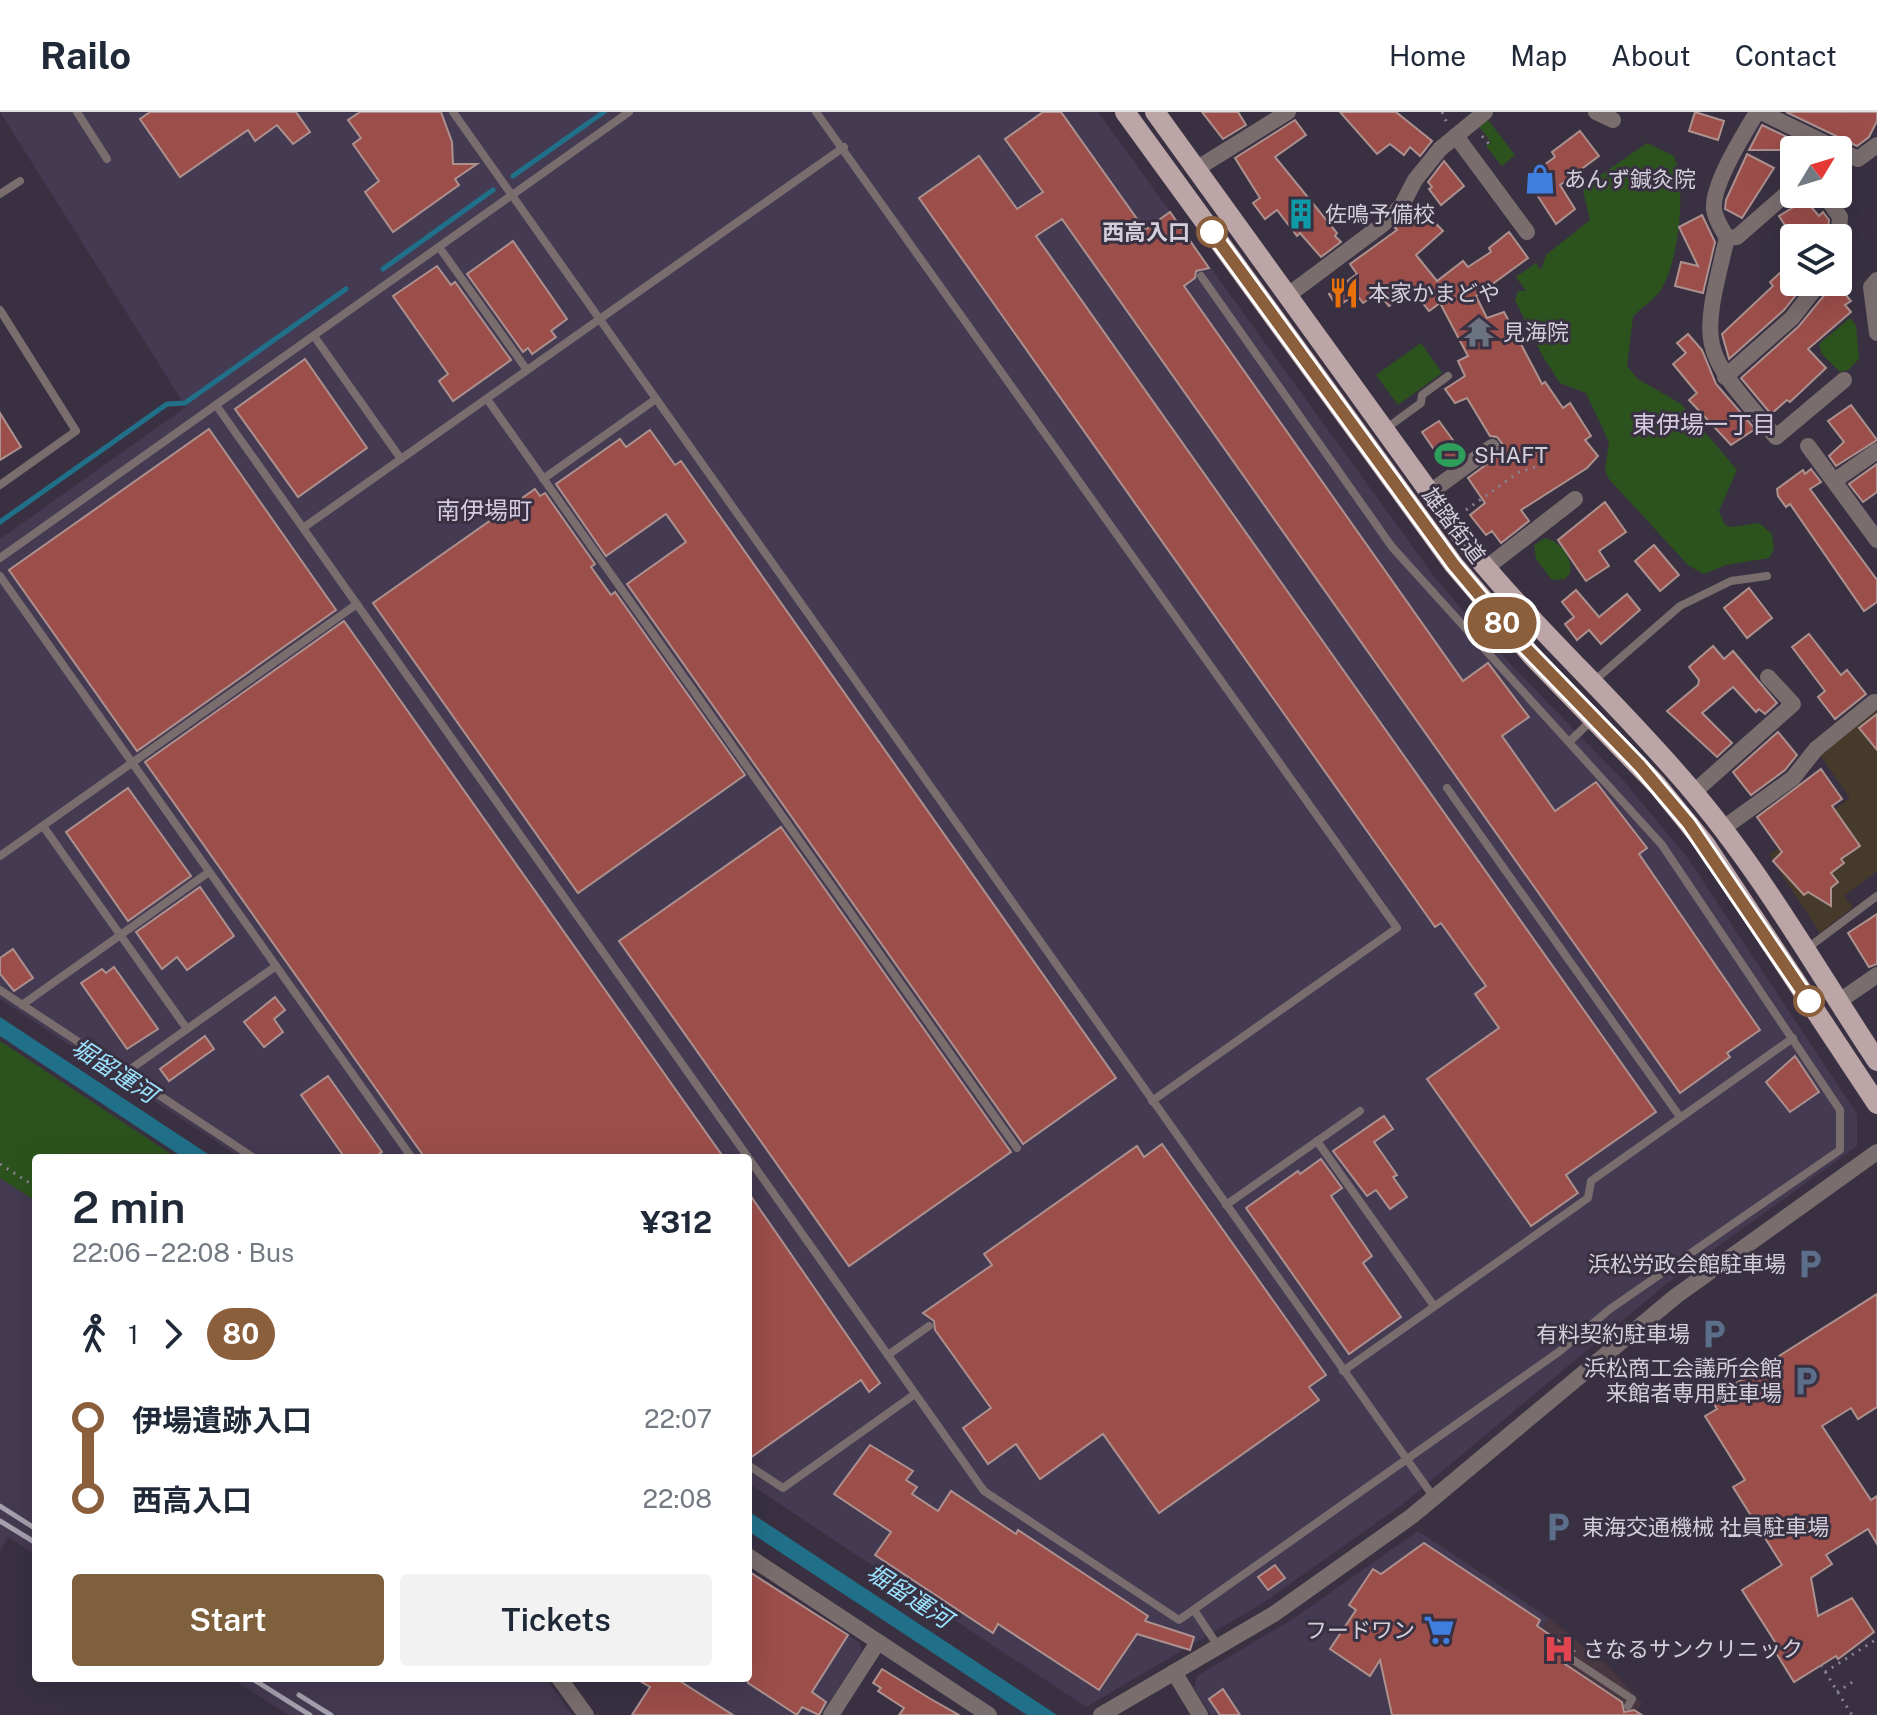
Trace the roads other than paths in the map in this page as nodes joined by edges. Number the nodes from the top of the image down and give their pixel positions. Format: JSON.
{"nodes":[{"id":1,"x":77,"y":112,"type":"edge"},
{"id":2,"x":453,"y":112,"type":"edge"},
{"id":3,"x":629,"y":112,"type":"edge"},
{"id":4,"x":816,"y":112,"type":"edge"},
{"id":5,"x":1125,"y":112,"type":"edge"},
{"id":6,"x":1155,"y":112,"type":"edge"},
{"id":7,"x":1288,"y":112,"type":"edge"},
{"id":8,"x":1485,"y":112,"type":"edge"},
{"id":9,"x":1596,"y":112,"type":"edge"},
{"id":10,"x":1759,"y":112,"type":"edge"},
{"id":11,"x":1613,"y":120,"type":"dead end"},
{"id":12,"x":1456,"y":136,"type":"junction"},
{"id":13,"x":1877,"y":145,"type":"edge"},
{"id":14,"x":844,"y":147,"type":"junction"},
{"id":15,"x":107,"y":159,"type":"dead end"},
{"id":16,"x":1196,"y":169,"type":"junction"},
{"id":17,"x":20,"y":181,"type":"dead end"},
{"id":18,"x":0,"y":194,"type":"edge"},
{"id":19,"x":512,"y":195,"type":"junction"},
{"id":20,"x":1780,"y":199,"type":"edge"},
{"id":21,"x":1527,"y":232,"type":"dead end"},
{"id":22,"x":1727,"y":238,"type":"junction"},
{"id":23,"x":439,"y":247,"type":"junction"},
{"id":24,"x":1201,"y":276,"type":"dead end"},
{"id":25,"x":1877,"y":280,"type":"edge"},
{"id":26,"x":1287,"y":296,"type":"junction"},
{"id":27,"x":1809,"y":296,"type":"edge"},
{"id":28,"x":0,"y":310,"type":"edge"},
{"id":29,"x":599,"y":319,"type":"junction"},
{"id":30,"x":1877,"y":333,"type":"edge"},
{"id":31,"x":314,"y":336,"type":"junction"},
{"id":32,"x":527,"y":370,"type":"junction"},
{"id":33,"x":1448,"y":376,"type":"dead end"},
{"id":34,"x":1725,"y":377,"type":"junction"},
{"id":35,"x":1844,"y":380,"type":"dead end"},
{"id":36,"x":487,"y":399,"type":"junction"},
{"id":37,"x":656,"y":399,"type":"junction"},
{"id":38,"x":216,"y":405,"type":"junction"},
{"id":39,"x":1383,"y":430,"type":"junction"},
{"id":40,"x":1808,"y":446,"type":"dead end"},
{"id":41,"x":1492,"y":447,"type":"dead end"},
{"id":42,"x":1877,"y":451,"type":"edge"},
{"id":43,"x":401,"y":459,"type":"junction"},
{"id":44,"x":543,"y":479,"type":"junction"},
{"id":45,"x":1834,"y":481,"type":"junction"},
{"id":46,"x":0,"y":485,"type":"edge"},
{"id":47,"x":1429,"y":493,"type":"junction"},
{"id":48,"x":1575,"y":499,"type":"dead end"},
{"id":49,"x":303,"y":528,"type":"junction"},
{"id":50,"x":1877,"y":540,"type":"edge"},
{"id":51,"x":0,"y":558,"type":"edge"},
{"id":52,"x":1486,"y":568,"type":"junction"},
{"id":53,"x":0,"y":576,"type":"edge"},
{"id":54,"x":1767,"y":576,"type":"dead end"},
{"id":55,"x":357,"y":604,"type":"junction"},
{"id":56,"x":1768,"y":677,"type":"dead end"},
{"id":57,"x":1592,"y":683,"type":"junction"},
{"id":58,"x":1874,"y":702,"type":"dead end"},
{"id":59,"x":1593,"y":718,"type":"junction"},
{"id":60,"x":1569,"y":742,"type":"junction"},
{"id":61,"x":132,"y":763,"type":"junction"},
{"id":62,"x":1447,"y":788,"type":"dead end"},
{"id":63,"x":1694,"y":792,"type":"junction"},
{"id":64,"x":43,"y":826,"type":"junction"},
{"id":65,"x":1722,"y":829,"type":"junction"},
{"id":66,"x":0,"y":856,"type":"edge"},
{"id":67,"x":209,"y":872,"type":"junction"},
{"id":68,"x":1877,"y":896,"type":"edge"},
{"id":69,"x":120,"y":935,"type":"junction"},
{"id":70,"x":1804,"y":950,"type":"junction"},
{"id":71,"x":276,"y":966,"type":"junction"},
{"id":72,"x":1877,"y":975,"type":"edge"},
{"id":73,"x":0,"y":990,"type":"edge"},
{"id":74,"x":1838,"y":1002,"type":"junction"},
{"id":75,"x":22,"y":1005,"type":"junction"},
{"id":76,"x":187,"y":1029,"type":"junction"},
{"id":77,"x":1793,"y":1038,"type":"junction"},
{"id":78,"x":1877,"y":1061,"type":"edge"},
{"id":79,"x":125,"y":1073,"type":"junction"},
{"id":80,"x":1152,"y":1101,"type":"junction"},
{"id":81,"x":1877,"y":1104,"type":"edge"},
{"id":82,"x":1360,"y":1111,"type":"dead end"},
{"id":83,"x":1680,"y":1117,"type":"junction"},
{"id":84,"x":1317,"y":1141,"type":"junction"},
{"id":85,"x":1017,"y":1148,"type":"dead end"},
{"id":86,"x":1877,"y":1152,"type":"edge"},
{"id":87,"x":248,"y":1154,"type":"edge"},
{"id":88,"x":409,"y":1154,"type":"edge"},
{"id":89,"x":746,"y":1154,"type":"edge"},
{"id":90,"x":752,"y":1163,"type":"edge"},
{"id":91,"x":1226,"y":1205,"type":"junction"},
{"id":92,"x":1434,"y":1306,"type":"junction"},
{"id":93,"x":929,"y":1326,"type":"dead end"},
{"id":94,"x":888,"y":1355,"type":"junction"},
{"id":95,"x":1343,"y":1371,"type":"junction"},
{"id":96,"x":915,"y":1394,"type":"junction"},
{"id":97,"x":1406,"y":1460,"type":"junction"},
{"id":98,"x":752,"y":1468,"type":"edge"},
{"id":99,"x":1436,"y":1499,"type":"junction"},
{"id":100,"x":752,"y":1559,"type":"edge"},
{"id":101,"x":1194,"y":1610,"type":"junction"},
{"id":102,"x":878,"y":1642,"type":"junction"},
{"id":103,"x":1218,"y":1646,"type":"junction"},
{"id":104,"x":1570,"y":1658,"type":"dead end"},
{"id":105,"x":1174,"y":1672,"type":"junction"},
{"id":106,"x":562,"y":1682,"type":"edge"},
{"id":107,"x":1628,"y":1706,"type":"dead end"},
{"id":108,"x":586,"y":1715,"type":"edge"},
{"id":109,"x":831,"y":1715,"type":"edge"},
{"id":110,"x":989,"y":1715,"type":"edge"},
{"id":111,"x":1101,"y":1715,"type":"edge"},
{"id":112,"x":1200,"y":1715,"type":"edge"}],
"edges":[{"from":1,"to":15,"type":"lane"},
{"from":2,"to":19,"type":"lane"},
{"from":3,"to":19,"type":"lane"},
{"from":4,"to":14,"type":"lane"},
{"from":5,"to":59,"type":"main road","name":"雄踏街道"},
{"from":6,"to":16,"type":"main road","name":"雄踏街道"},
{"from":7,"to":16,"type":"street"},
{"from":8,"to":12,"type":"street"},
{"from":9,"to":11,"type":"street"},
{"from":10,"to":13,"type":"street"},
{"from":10,"to":22,"type":"street"},
{"from":12,"to":21,"type":"street"},
{"from":12,"to":26,"type":"street"},
{"from":14,"to":29,"type":"lane"},
{"from":14,"to":80,"type":"lane"},
{"from":16,"to":26,"type":"main road","name":"雄踏街道"},
{"from":17,"to":18,"type":"lane"},
{"from":19,"to":23,"type":"lane"},
{"from":19,"to":29,"type":"lane"},
{"from":20,"to":22,"type":"street"},
{"from":22,"to":34,"type":"street"},
{"from":23,"to":31,"type":"lane"},
{"from":23,"to":32,"type":"lane"},
{"from":24,"to":60,"type":"lane"},
{"from":25,"to":30,"type":"street"},
{"from":26,"to":39,"type":"main road","name":"雄踏街道"},
{"from":27,"to":34,"type":"street"},
{"from":28,"to":46,"type":"lane"},
{"from":29,"to":32,"type":"lane"},
{"from":29,"to":37,"type":"lane"},
{"from":31,"to":38,"type":"lane"},
{"from":31,"to":43,"type":"lane"},
{"from":32,"to":36,"type":"lane"},
{"from":33,"to":39,"type":"lane"},
{"from":34,"to":35,"type":"street"},
{"from":36,"to":43,"type":"lane"},
{"from":36,"to":44,"type":"lane"},
{"from":37,"to":44,"type":"lane"},
{"from":37,"to":80,"type":"lane"},
{"from":38,"to":49,"type":"lane"},
{"from":38,"to":51,"type":"lane"},
{"from":39,"to":47,"type":"main road","name":"雄踏街道"},
{"from":40,"to":45,"type":"street"},
{"from":41,"to":47,"type":"street"},
{"from":42,"to":45,"type":"street"},
{"from":43,"to":49,"type":"lane"},
{"from":44,"to":85,"type":"lane"},
{"from":45,"to":50,"type":"street"},
{"from":47,"to":52,"type":"main road","name":"雄踏街道"},
{"from":48,"to":52,"type":"street"},
{"from":49,"to":55,"type":"lane"},
{"from":52,"to":57,"type":"main road","name":"雄踏街道"},
{"from":53,"to":61,"type":"lane"},
{"from":54,"to":57,"type":"lane"},
{"from":55,"to":61,"type":"lane"},
{"from":55,"to":89,"type":"lane"},
{"from":56,"to":63,"type":"street"},
{"from":57,"to":63,"type":"main road","name":"雄踏街道"},
{"from":58,"to":65,"type":"street"},
{"from":59,"to":60,"type":"lane"},
{"from":59,"to":81,"type":"main road","name":"雄踏街道"},
{"from":60,"to":77,"type":"lane"},
{"from":61,"to":64,"type":"lane"},
{"from":61,"to":67,"type":"lane"},
{"from":62,"to":83,"type":"lane"},
{"from":63,"to":65,"type":"main road","name":"雄踏街道"},
{"from":64,"to":66,"type":"lane"},
{"from":64,"to":69,"type":"lane"},
{"from":65,"to":70,"type":"main road","name":"雄踏街道"},
{"from":67,"to":69,"type":"lane"},
{"from":67,"to":71,"type":"lane"},
{"from":68,"to":70,"type":"lane"},
{"from":69,"to":75,"type":"lane"},
{"from":69,"to":76,"type":"lane"},
{"from":70,"to":74,"type":"main road","name":"雄踏街道"},
{"from":71,"to":76,"type":"lane"},
{"from":71,"to":88,"type":"lane"},
{"from":72,"to":74,"type":"street"},
{"from":73,"to":75,"type":"lane"},
{"from":74,"to":78,"type":"main road","name":"雄踏街道"},
{"from":75,"to":79,"type":"lane"},
{"from":76,"to":79,"type":"lane"},
{"from":77,"to":83,"type":"lane"},
{"from":77,"to":97,"type":"lane"},
{"from":79,"to":87,"type":"lane"},
{"from":80,"to":91,"type":"lane"},
{"from":82,"to":84,"type":"lane"},
{"from":83,"to":92,"type":"lane"},
{"from":84,"to":91,"type":"lane"},
{"from":84,"to":92,"type":"lane"},
{"from":86,"to":99,"type":"street"},
{"from":90,"to":94,"type":"lane"},
{"from":91,"to":95,"type":"lane"},
{"from":92,"to":95,"type":"lane"},
{"from":93,"to":94,"type":"lane"},
{"from":94,"to":96,"type":"lane"},
{"from":95,"to":97,"type":"lane"},
{"from":96,"to":98,"type":"lane"},
{"from":96,"to":101,"type":"lane"},
{"from":97,"to":99,"type":"lane"},
{"from":97,"to":101,"type":"lane"},
{"from":99,"to":103,"type":"street"},
{"from":100,"to":102,"type":"street"},
{"from":101,"to":103,"type":"lane"},
{"from":102,"to":109,"type":"street"},
{"from":102,"to":110,"type":"street"},
{"from":103,"to":105,"type":"street"},
{"from":104,"to":107,"type":"lane"},
{"from":105,"to":111,"type":"street"},
{"from":105,"to":112,"type":"street"},
{"from":106,"to":108,"type":"street"}]}
